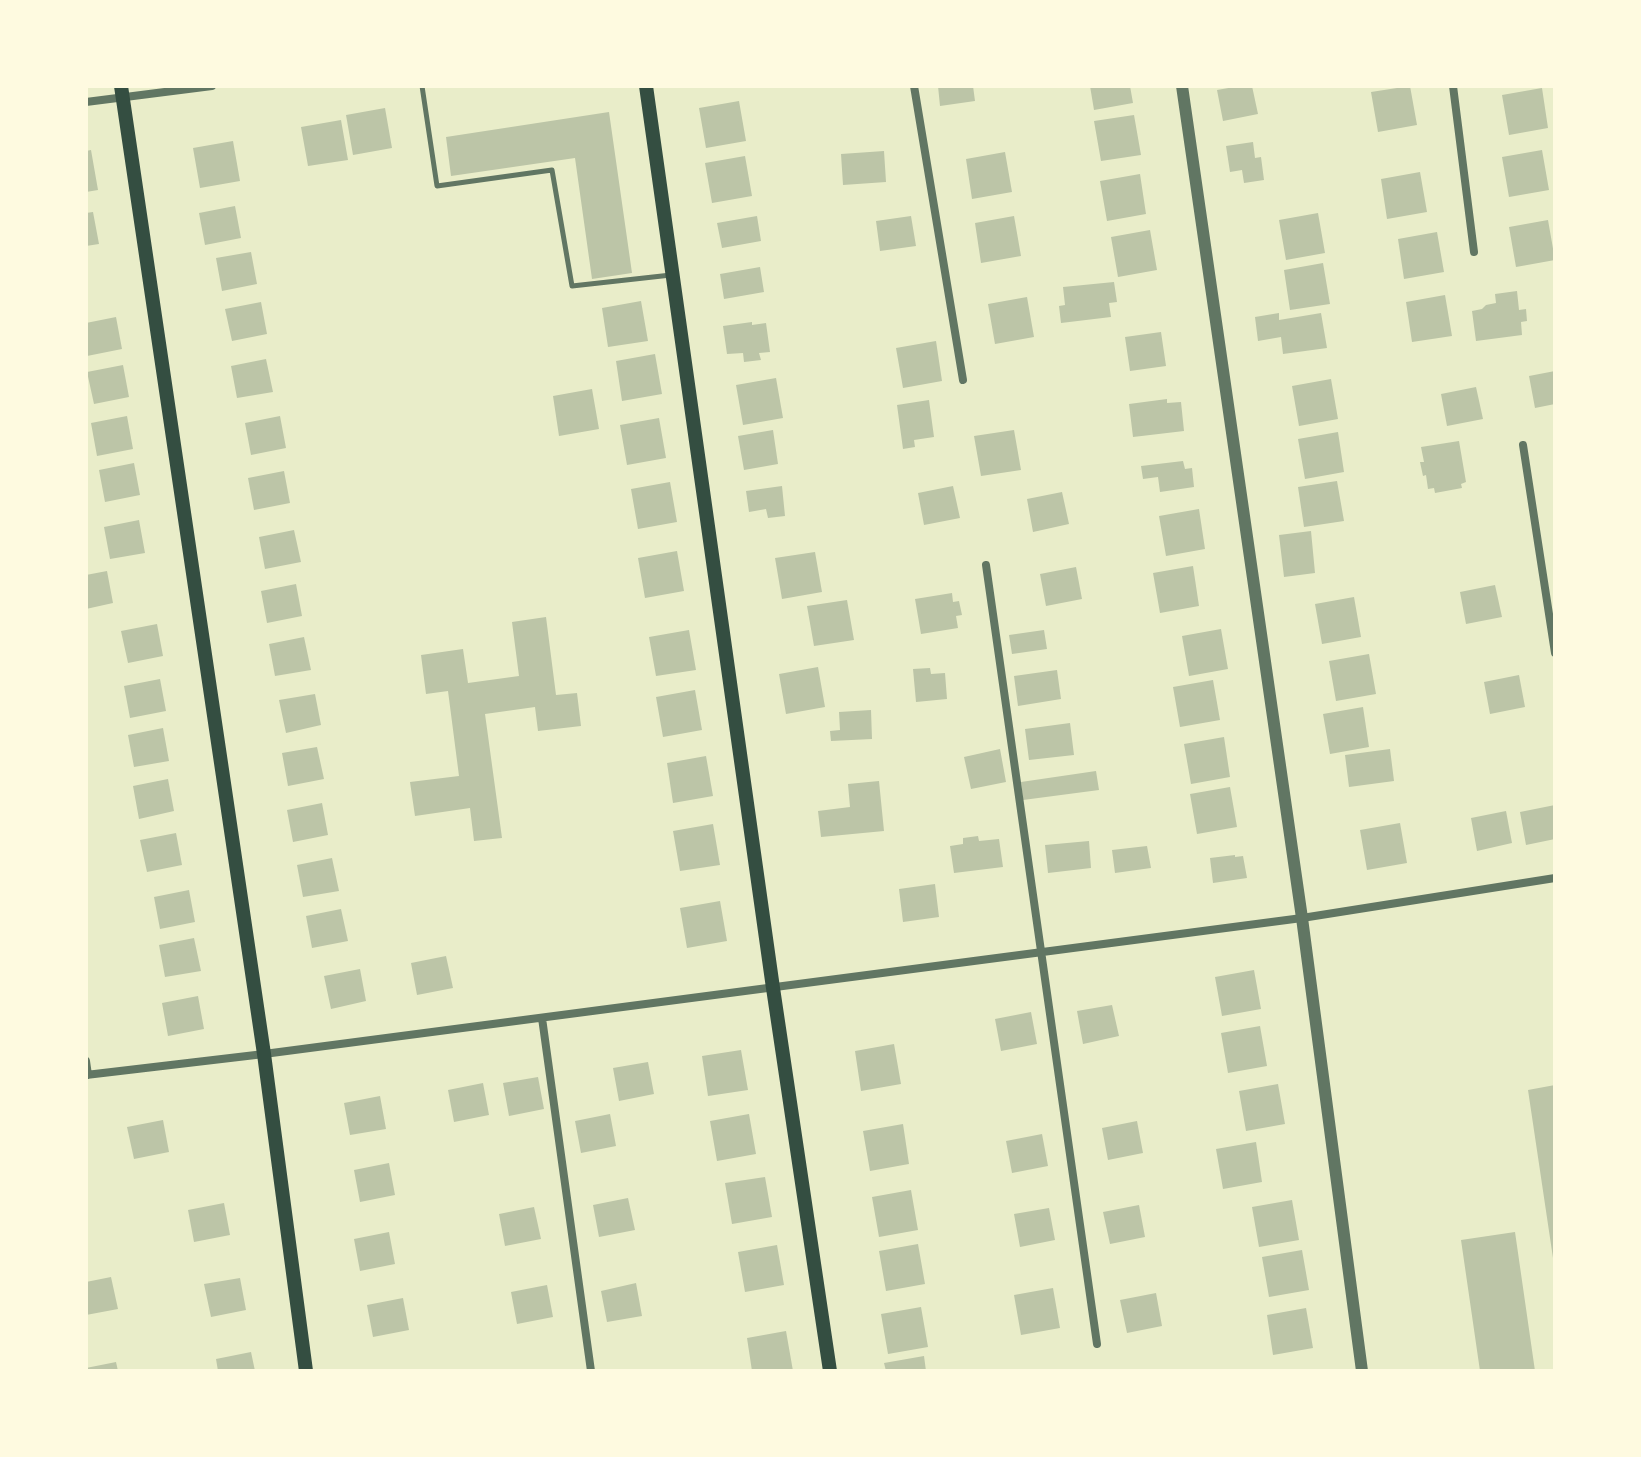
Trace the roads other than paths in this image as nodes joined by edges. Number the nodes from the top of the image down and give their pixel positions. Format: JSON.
{"nodes":[{"id":1,"x":212,"y":86,"type":"edge"},
{"id":2,"x":422,"y":86,"type":"edge"},
{"id":3,"x":646,"y":86,"type":"edge"},
{"id":4,"x":914,"y":86,"type":"edge"},
{"id":5,"x":1182,"y":86,"type":"edge"},
{"id":6,"x":1453,"y":86,"type":"edge"},
{"id":7,"x":122,"y":92,"type":"edge"},
{"id":8,"x":86,"y":102,"type":"edge"},
{"id":9,"x":1474,"y":252,"type":"dead end"},
{"id":10,"x":673,"y":275,"type":"junction"},
{"id":11,"x":963,"y":380,"type":"dead end"},
{"id":12,"x":1523,"y":445,"type":"dead end"},
{"id":13,"x":986,"y":565,"type":"dead end"},
{"id":14,"x":1555,"y":653,"type":"edge"},
{"id":15,"x":1555,"y":878,"type":"edge"},
{"id":16,"x":1302,"y":918,"type":"junction"},
{"id":17,"x":1040,"y":953,"type":"junction"},
{"id":18,"x":773,"y":988,"type":"junction"},
{"id":19,"x":542,"y":1018,"type":"junction"},
{"id":20,"x":264,"y":1054,"type":"junction"},
{"id":21,"x":86,"y":1061,"type":"edge"},
{"id":22,"x":87,"y":1075,"type":"edge"},
{"id":23,"x":1097,"y":1344,"type":"dead end"},
{"id":24,"x":306,"y":1371,"type":"edge"},
{"id":25,"x":591,"y":1371,"type":"edge"},
{"id":26,"x":830,"y":1371,"type":"edge"},
{"id":27,"x":1362,"y":1371,"type":"edge"}],
"edges":[{"from":1,"to":7,"type":"street"},
{"from":2,"to":10,"type":"lane"},
{"from":3,"to":10,"type":"main road"},
{"from":4,"to":11,"type":"street"},
{"from":5,"to":16,"type":"street"},
{"from":6,"to":9,"type":"street"},
{"from":7,"to":8,"type":"street"},
{"from":7,"to":20,"type":"main road"},
{"from":10,"to":18,"type":"main road"},
{"from":12,"to":14,"type":"street"},
{"from":13,"to":17,"type":"street"},
{"from":15,"to":16,"type":"street"},
{"from":16,"to":17,"type":"street"},
{"from":16,"to":27,"type":"street"},
{"from":17,"to":18,"type":"street"},
{"from":17,"to":23,"type":"street"},
{"from":18,"to":19,"type":"street"},
{"from":18,"to":26,"type":"main road"},
{"from":19,"to":20,"type":"street"},
{"from":19,"to":25,"type":"street"},
{"from":20,"to":22,"type":"street"},
{"from":20,"to":24,"type":"main road"},
{"from":21,"to":22,"type":"street"}]}
